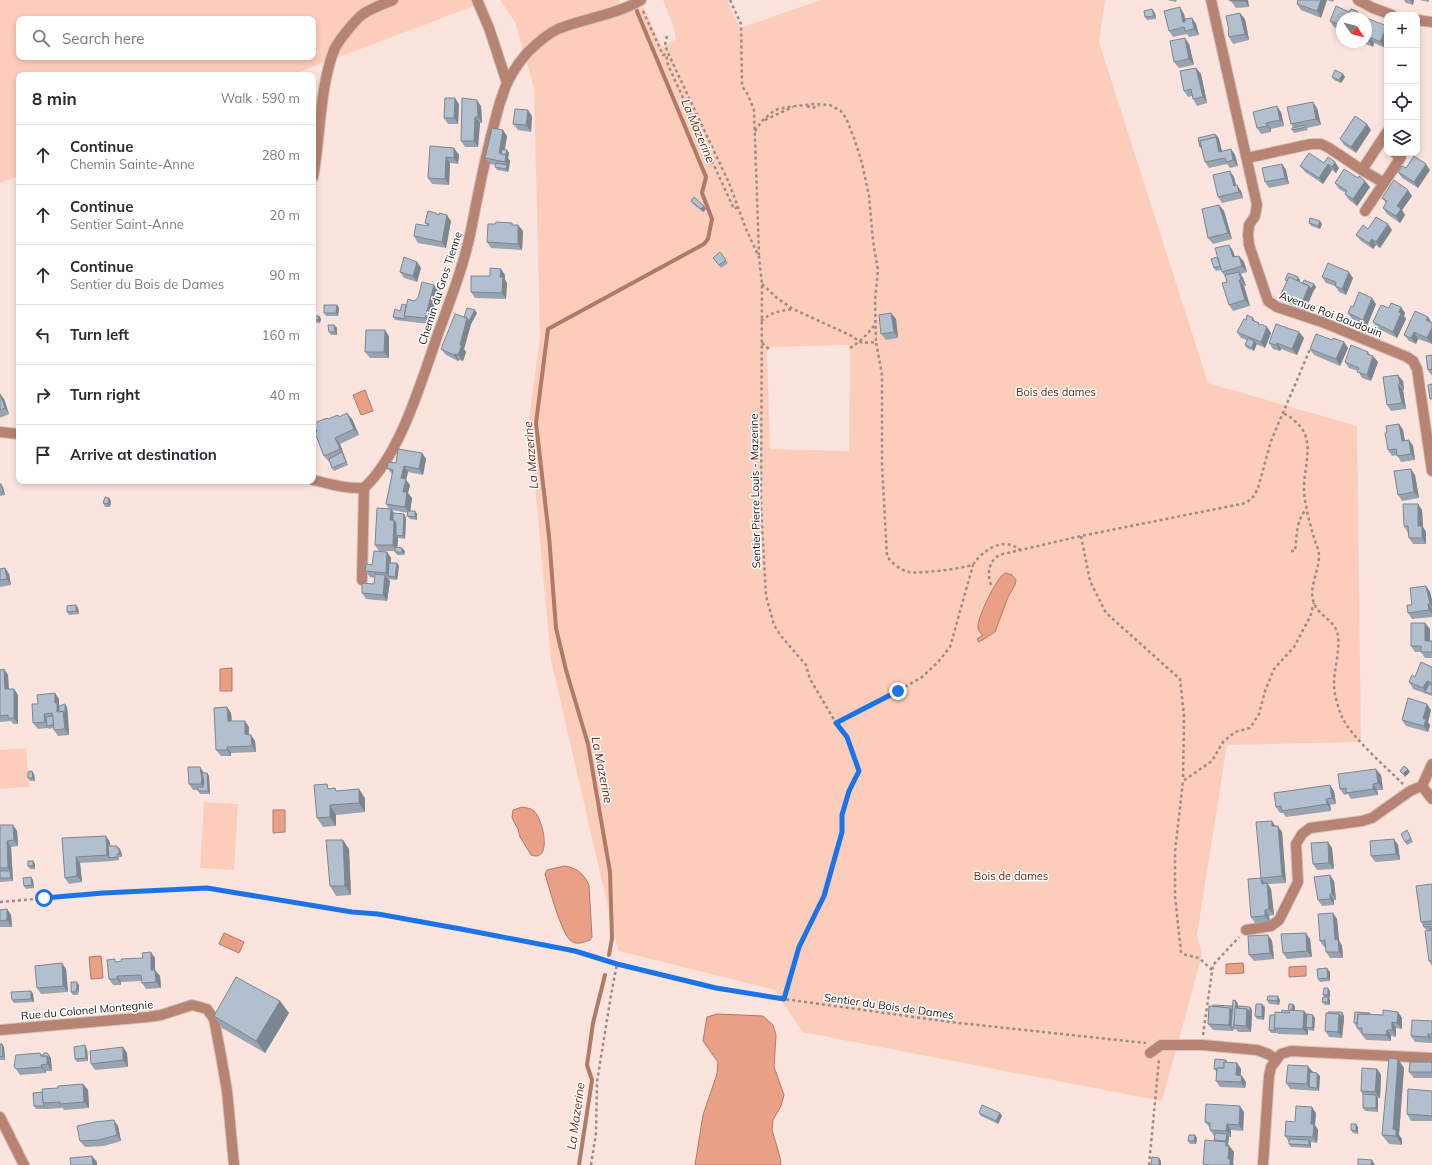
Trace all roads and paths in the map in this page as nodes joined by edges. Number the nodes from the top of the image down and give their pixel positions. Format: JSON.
{"nodes":[{"id":1,"x":394,"y":0,"type":"edge"},
{"id":2,"x":477,"y":0,"type":"edge"},
{"id":3,"x":640,"y":0,"type":"edge"},
{"id":4,"x":730,"y":0,"type":"edge"},
{"id":5,"x":1211,"y":0,"type":"edge"},
{"id":6,"x":1358,"y":0,"type":"edge"},
{"id":7,"x":1384,"y":12,"type":"edge"},
{"id":8,"x":1420,"y":20,"type":"edge"},
{"id":9,"x":1432,"y":22,"type":"edge"},
{"id":10,"x":667,"y":36,"type":"dead end"},
{"id":11,"x":667,"y":53,"type":"junction"},
{"id":12,"x":507,"y":83,"type":"junction"},
{"id":13,"x":755,"y":132,"type":"junction"},
{"id":14,"x":1383,"y":145,"type":"edge"},
{"id":15,"x":316,"y":154,"type":"edge"},
{"id":16,"x":1400,"y":156,"type":"edge"},
{"id":17,"x":1248,"y":158,"type":"junction"},
{"id":18,"x":1362,"y":170,"type":"junction"},
{"id":19,"x":1384,"y":182,"type":"junction"},
{"id":20,"x":738,"y":207,"type":"junction"},
{"id":21,"x":1365,"y":211,"type":"dead end"},
{"id":22,"x":759,"y":257,"type":"junction"},
{"id":23,"x":762,"y":284,"type":"junction"},
{"id":24,"x":793,"y":309,"type":"junction"},
{"id":25,"x":761,"y":321,"type":"junction"},
{"id":26,"x":876,"y":323,"type":"junction"},
{"id":27,"x":860,"y":342,"type":"junction"},
{"id":28,"x":876,"y":342,"type":"junction"},
{"id":29,"x":761,"y":343,"type":"junction"},
{"id":30,"x":1313,"y":343,"type":"edge"},
{"id":31,"x":850,"y":348,"type":"dead end"},
{"id":32,"x":770,"y":350,"type":"dead end"},
{"id":33,"x":1284,"y":414,"type":"junction"},
{"id":34,"x":0,"y":432,"type":"edge"},
{"id":35,"x":16,"y":434,"type":"edge"},
{"id":36,"x":1432,"y":471,"type":"edge"},
{"id":37,"x":316,"y":481,"type":"edge"},
{"id":38,"x":364,"y":488,"type":"junction"},
{"id":39,"x":1306,"y":509,"type":"junction"},
{"id":40,"x":1081,"y":536,"type":"junction"},
{"id":41,"x":1020,"y":550,"type":"junction"},
{"id":42,"x":1291,"y":551,"type":"dead end"},
{"id":43,"x":973,"y":565,"type":"junction"},
{"id":44,"x":362,"y":580,"type":"dead end"},
{"id":45,"x":991,"y":585,"type":"dead end"},
{"id":46,"x":1314,"y":603,"type":"junction"},
{"id":47,"x":836,"y":723,"type":"junction"},
{"id":48,"x":1432,"y":764,"type":"edge"},
{"id":49,"x":1183,"y":781,"type":"junction"},
{"id":50,"x":1422,"y":786,"type":"junction"},
{"id":51,"x":1410,"y":791,"type":"junction"},
{"id":52,"x":1432,"y":799,"type":"edge"},
{"id":53,"x":0,"y":902,"type":"edge"},
{"id":54,"x":1246,"y":930,"type":"joint"},
{"id":55,"x":617,"y":964,"type":"junction"},
{"id":56,"x":1212,"y":970,"type":"junction"},
{"id":57,"x":784,"y":999,"type":"junction"},
{"id":58,"x":0,"y":1030,"type":"edge"},
{"id":59,"x":1202,"y":1044,"type":"junction"},
{"id":60,"x":1161,"y":1045,"type":"junction"},
{"id":61,"x":1150,"y":1053,"type":"dead end"},
{"id":62,"x":1432,"y":1058,"type":"edge"},
{"id":63,"x":1276,"y":1060,"type":"junction"},
{"id":64,"x":0,"y":1117,"type":"edge"},
{"id":65,"x":22,"y":1164,"type":"edge"},
{"id":66,"x":234,"y":1165,"type":"edge"},
{"id":67,"x":592,"y":1165,"type":"edge"},
{"id":68,"x":1149,"y":1165,"type":"edge"},
{"id":69,"x":1263,"y":1165,"type":"edge"}],
"edges":[{"from":1,"to":15,"type":"street"},
{"from":2,"to":12,"type":"street"},
{"from":3,"to":11,"type":"path"},
{"from":3,"to":12,"type":"street","name":"Chemin du Gros Tienne"},
{"from":4,"to":13,"type":"path"},
{"from":5,"to":17,"type":"street","name":"Avenue Roi Baudouin"},
{"from":6,"to":7,"type":"street"},
{"from":8,"to":9,"type":"street"},
{"from":10,"to":11,"type":"path","name":"Sentier Pierre Louis - Mazerine"},
{"from":11,"to":20,"type":"path","name":"Sentier Pierre Louis - Mazerine"},
{"from":11,"to":20,"type":"path"},
{"from":12,"to":38,"type":"street","name":"Chemin du Gros Tienne"},
{"from":13,"to":22,"type":"path"},
{"from":13,"to":26,"type":"path"},
{"from":14,"to":18,"type":"street"},
{"from":16,"to":19,"type":"street"},
{"from":17,"to":18,"type":"street"},
{"from":17,"to":36,"type":"street","name":"Avenue Roi Baudouin"},
{"from":18,"to":19,"type":"street"},
{"from":19,"to":21,"type":"street"},
{"from":20,"to":22,"type":"path","name":"Sentier Pierre Louis - Mazerine"},
{"from":22,"to":23,"type":"path","name":"Sentier Pierre Louis - Mazerine"},
{"from":23,"to":24,"type":"path"},
{"from":23,"to":25,"type":"path","name":"Sentier Pierre Louis - Mazerine"},
{"from":24,"to":25,"type":"path"},
{"from":24,"to":27,"type":"path"},
{"from":25,"to":29,"type":"path","name":"Sentier Pierre Louis - Mazerine"},
{"from":26,"to":27,"type":"path"},
{"from":26,"to":28,"type":"path"},
{"from":27,"to":28,"type":"path"},
{"from":27,"to":31,"type":"path"},
{"from":28,"to":43,"type":"path"},
{"from":29,"to":32,"type":"path"},
{"from":29,"to":47,"type":"path","name":"Sentier Pierre Louis - Mazerine"},
{"from":30,"to":33,"type":"path"},
{"from":33,"to":39,"type":"path"},
{"from":33,"to":40,"type":"path"},
{"from":34,"to":35,"type":"street"},
{"from":37,"to":38,"type":"street"},
{"from":38,"to":44,"type":"street"},
{"from":39,"to":42,"type":"path"},
{"from":39,"to":46,"type":"path"},
{"from":40,"to":41,"type":"path"},
{"from":40,"to":49,"type":"path"},
{"from":41,"to":43,"type":"path"},
{"from":41,"to":45,"type":"path"},
{"from":43,"to":47,"type":"path"},
{"from":46,"to":49,"type":"path"},
{"from":46,"to":51,"type":"path"},
{"from":47,"to":57,"type":"path","name":"Sentier Pierre Louis - Mazerine"},
{"from":48,"to":50,"type":"street"},
{"from":49,"to":56,"type":"path"},
{"from":50,"to":51,"type":"street"},
{"from":50,"to":52,"type":"street"},
{"from":51,"to":54,"type":"street"},
{"from":53,"to":55,"type":"path","name":"Sentier du Bois de Dames"},
{"from":54,"to":56,"type":"path"},
{"from":55,"to":57,"type":"path","name":"Sentier du Bois de Dames"},
{"from":55,"to":67,"type":"path"},
{"from":56,"to":59,"type":"path"},
{"from":57,"to":60,"type":"path","name":"Sentier du Bois de Dames"},
{"from":58,"to":66,"type":"street","name":"Rue du Colonel Montegnie"},
{"from":59,"to":60,"type":"street"},
{"from":59,"to":63,"type":"street"},
{"from":60,"to":61,"type":"street"},
{"from":60,"to":68,"type":"path"},
{"from":62,"to":63,"type":"street"},
{"from":63,"to":69,"type":"street"},
{"from":64,"to":65,"type":"street"}]}
